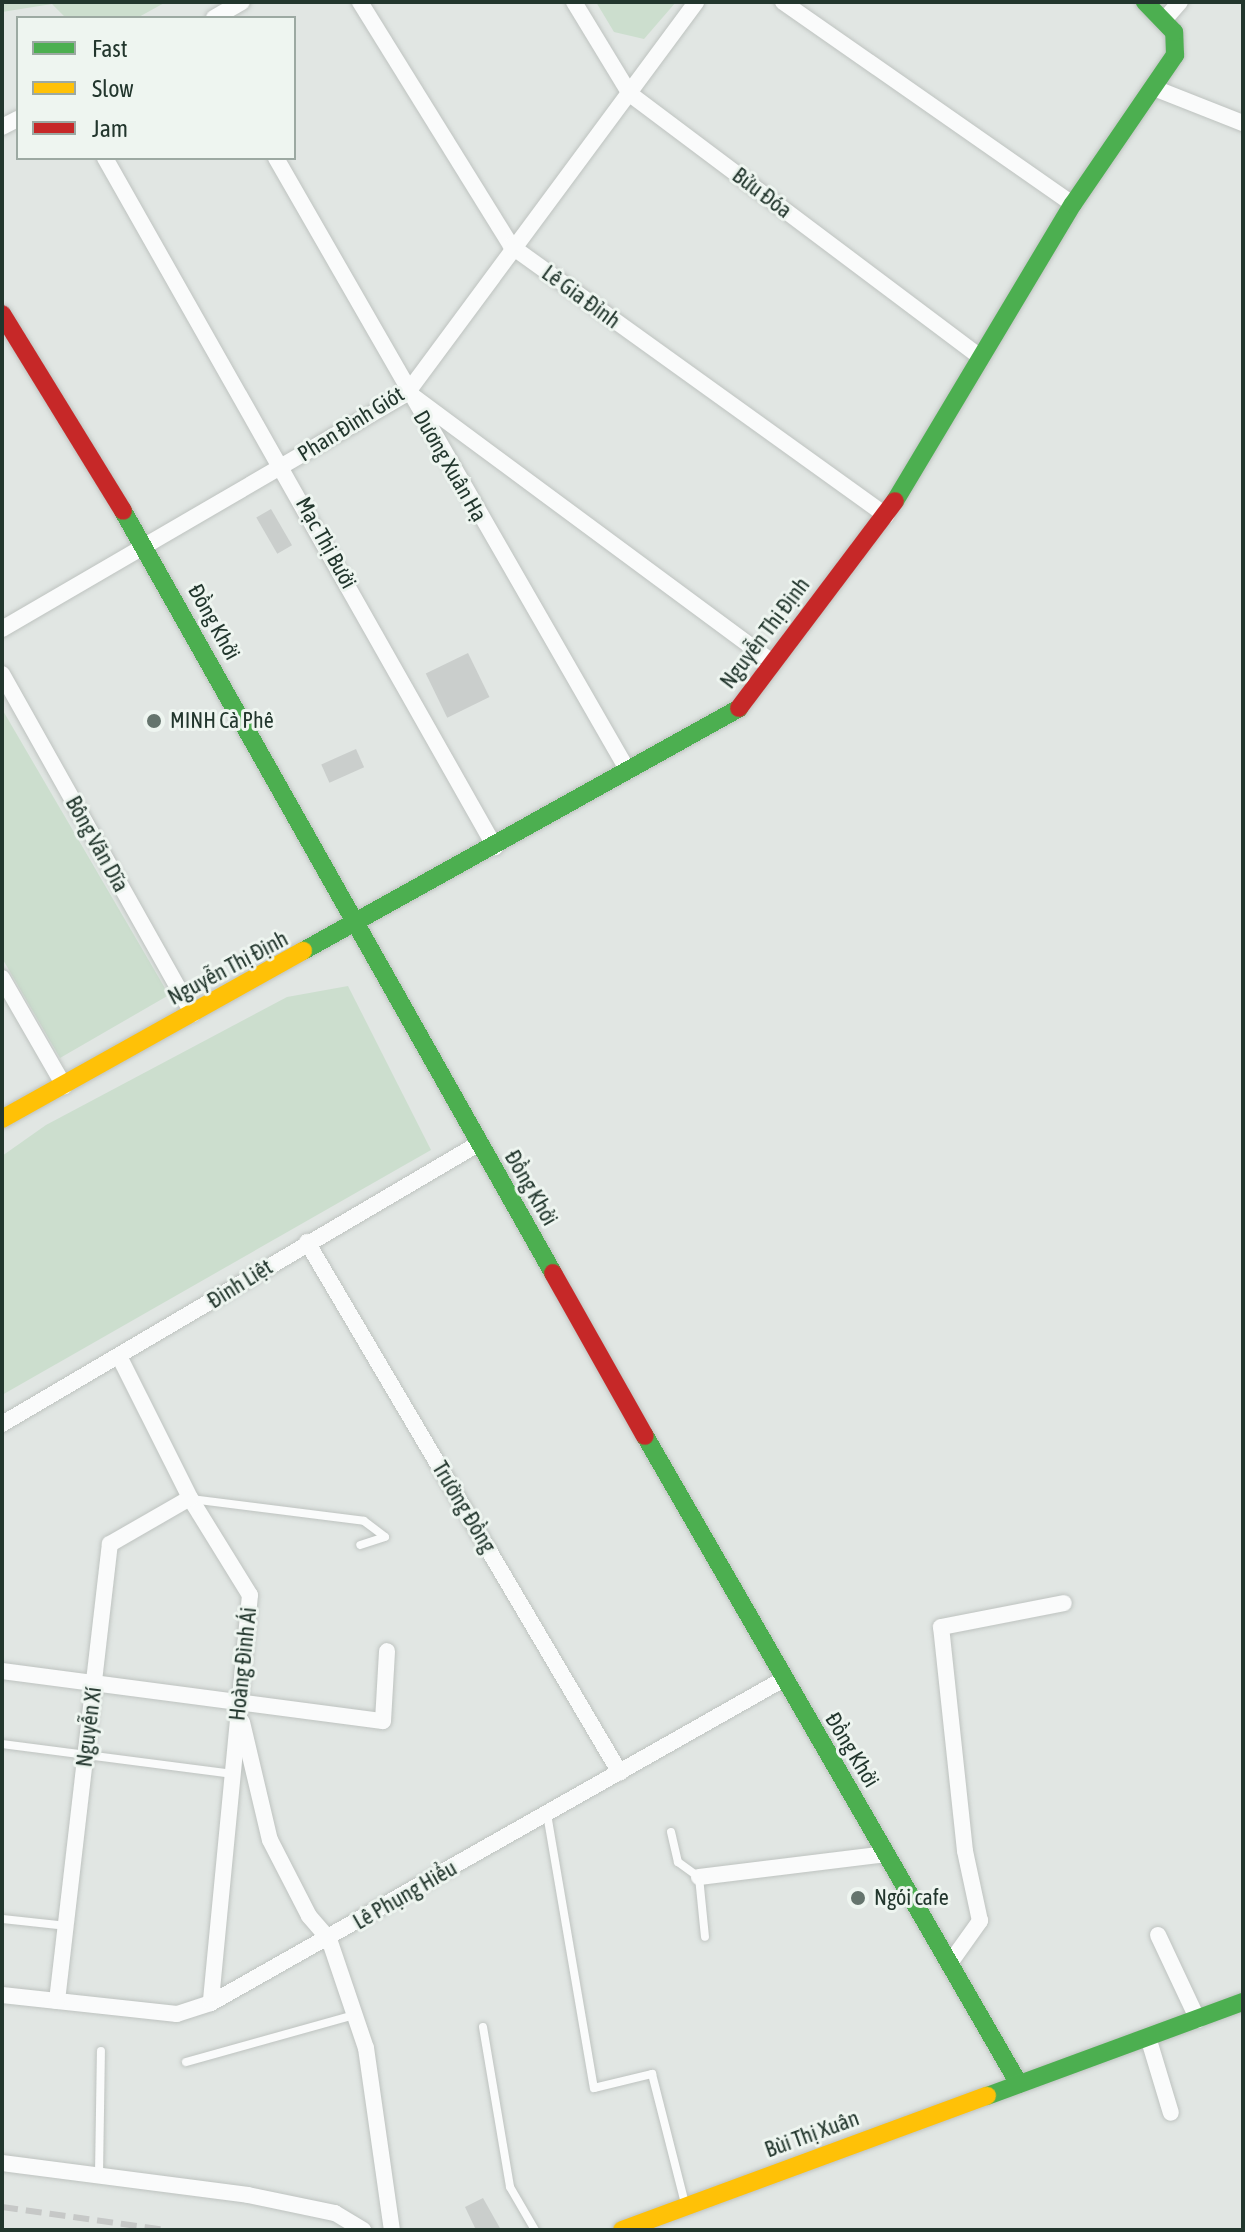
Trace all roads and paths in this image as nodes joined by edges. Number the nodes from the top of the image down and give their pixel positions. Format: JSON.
{"nodes":[{"id":1,"x":242,"y":2,"type":"edge"},
{"id":2,"x":360,"y":2,"type":"edge"},
{"id":3,"x":574,"y":2,"type":"edge"},
{"id":4,"x":696,"y":2,"type":"edge"},
{"id":5,"x":783,"y":2,"type":"edge"},
{"id":6,"x":1145,"y":2,"type":"edge"},
{"id":7,"x":1180,"y":2,"type":"edge"},
{"id":8,"x":218,"y":16,"type":"edge"},
{"id":9,"x":1165,"y":19,"type":"junction"},
{"id":10,"x":1154,"y":88,"type":"junction"},
{"id":11,"x":630,"y":94,"type":"junction"},
{"id":12,"x":1243,"y":123,"type":"edge"},
{"id":13,"x":106,"y":160,"type":"edge"},
{"id":14,"x":277,"y":160,"type":"edge"},
{"id":15,"x":1073,"y":204,"type":"junction"},
{"id":16,"x":511,"y":246,"type":"junction"},
{"id":17,"x":2,"y":314,"type":"edge"},
{"id":18,"x":979,"y":356,"type":"junction"},
{"id":19,"x":407,"y":393,"type":"junction"},
{"id":20,"x":283,"y":466,"type":"junction"},
{"id":21,"x":886,"y":515,"type":"junction"},
{"id":22,"x":145,"y":547,"type":"junction"},
{"id":23,"x":2,"y":629,"type":"edge"},
{"id":24,"x":773,"y":663,"type":"junction"},
{"id":25,"x":2,"y":674,"type":"edge"},
{"id":26,"x":628,"y":771,"type":"junction"},
{"id":27,"x":495,"y":847,"type":"junction"},
{"id":28,"x":355,"y":927,"type":"junction"},
{"id":29,"x":2,"y":978,"type":"edge"},
{"id":30,"x":193,"y":1014,"type":"junction"},
{"id":31,"x":64,"y":1086,"type":"junction"},
{"id":32,"x":2,"y":1119,"type":"edge"},
{"id":33,"x":478,"y":1144,"type":"junction"},
{"id":34,"x":307,"y":1242,"type":"junction"},
{"id":35,"x":120,"y":1358,"type":"junction"},
{"id":36,"x":2,"y":1424,"type":"edge"},
{"id":37,"x":190,"y":1498,"type":"junction"},
{"id":38,"x":360,"y":1545,"type":"dead end"},
{"id":39,"x":1064,"y":1603,"type":"dead end"},
{"id":40,"x":387,"y":1651,"type":"dead end"},
{"id":41,"x":2,"y":1671,"type":"edge"},
{"id":42,"x":782,"y":1680,"type":"junction"},
{"id":43,"x":94,"y":1682,"type":"junction"},
{"id":44,"x":237,"y":1701,"type":"junction"},
{"id":45,"x":2,"y":1744,"type":"edge"},
{"id":46,"x":86,"y":1754,"type":"junction"},
{"id":47,"x":620,"y":1773,"type":"junction"},
{"id":48,"x":234,"y":1774,"type":"junction"},
{"id":49,"x":547,"y":1813,"type":"junction"},
{"id":50,"x":671,"y":1832,"type":"dead end"},
{"id":51,"x":887,"y":1854,"type":"junction"},
{"id":52,"x":699,"y":1877,"type":"junction"},
{"id":53,"x":2,"y":1919,"type":"edge"},
{"id":54,"x":66,"y":1926,"type":"junction"},
{"id":55,"x":1158,"y":1935,"type":"dead end"},
{"id":56,"x":705,"y":1937,"type":"dead end"},
{"id":57,"x":329,"y":1939,"type":"junction"},
{"id":58,"x":950,"y":1963,"type":"junction"},
{"id":59,"x":2,"y":1995,"type":"edge"},
{"id":60,"x":57,"y":2001,"type":"junction"},
{"id":61,"x":1243,"y":2002,"type":"edge"},
{"id":62,"x":211,"y":2003,"type":"junction"},
{"id":63,"x":354,"y":2015,"type":"junction"},
{"id":64,"x":1198,"y":2020,"type":"junction"},
{"id":65,"x":483,"y":2027,"type":"dead end"},
{"id":66,"x":1148,"y":2037,"type":"junction"},
{"id":67,"x":101,"y":2051,"type":"dead end"},
{"id":68,"x":186,"y":2062,"type":"dead end"},
{"id":69,"x":1019,"y":2084,"type":"junction"},
{"id":70,"x":1171,"y":2113,"type":"dead end"},
{"id":71,"x":2,"y":2163,"type":"edge"},
{"id":72,"x":99,"y":2174,"type":"junction"},
{"id":73,"x":685,"y":2206,"type":"junction"},
{"id":74,"x":363,"y":2230,"type":"edge"},
{"id":75,"x":392,"y":2230,"type":"edge"},
{"id":76,"x":535,"y":2230,"type":"edge"},
{"id":77,"x":622,"y":2230,"type":"edge"}],
"edges":[{"from":1,"to":8,"type":"street"},
{"from":2,"to":16,"type":"street","name":"Lê Gia Đỉnh"},
{"from":3,"to":11,"type":"street","name":"Bửu Đóa"},
{"from":4,"to":11,"type":"street","name":"Phan Đình Giót"},
{"from":5,"to":15,"type":"street"},
{"from":6,"to":9,"type":"street"},
{"from":7,"to":9,"type":"street"},
{"from":9,"to":10,"type":"street","name":"Nguyễn Thị Định"},
{"from":10,"to":12,"type":"street"},
{"from":10,"to":15,"type":"street","name":"Nguyễn Thị Định"},
{"from":11,"to":16,"type":"street","name":"Phan Đình Giót"},
{"from":11,"to":18,"type":"street","name":"Bửu Đóa"},
{"from":13,"to":20,"type":"street","name":"Mạc Thị Bưởi"},
{"from":14,"to":19,"type":"street","name":"Dương Xuân Hạ"},
{"from":15,"to":18,"type":"street","name":"Nguyễn Thị Định"},
{"from":16,"to":19,"type":"street","name":"Phan Đình Giót"},
{"from":16,"to":21,"type":"street","name":"Lê Gia Đỉnh"},
{"from":17,"to":22,"type":"street","name":"Đồng Khởi"},
{"from":18,"to":21,"type":"street","name":"Nguyễn Thị Định"},
{"from":19,"to":20,"type":"street","name":"Phan Đình Giót"},
{"from":19,"to":24,"type":"street"},
{"from":19,"to":26,"type":"street","name":"Dương Xuân Hạ"},
{"from":20,"to":22,"type":"street","name":"Phan Đình Giót"},
{"from":20,"to":27,"type":"street","name":"Mạc Thị Bưởi"},
{"from":21,"to":24,"type":"street","name":"Nguyễn Thị Định"},
{"from":22,"to":23,"type":"street","name":"Phan Đình Giót"},
{"from":22,"to":28,"type":"street","name":"Đồng Khởi"},
{"from":24,"to":26,"type":"street","name":"Nguyễn Thị Định"},
{"from":25,"to":30,"type":"street","name":"Bông Văn Dĩa"},
{"from":26,"to":27,"type":"street","name":"Nguyễn Thị Định"},
{"from":27,"to":28,"type":"street","name":"Nguyễn Thị Định"},
{"from":28,"to":30,"type":"street","name":"Nguyễn Thị Định"},
{"from":28,"to":33,"type":"street","name":"Đồng Khởi"},
{"from":29,"to":31,"type":"street"},
{"from":30,"to":31,"type":"street","name":"Nguyễn Thị Định"},
{"from":31,"to":32,"type":"street","name":"Nguyễn Thị Định"},
{"from":33,"to":34,"type":"street","name":"Đinh Liệt"},
{"from":33,"to":42,"type":"street","name":"Đồng Khởi"},
{"from":34,"to":35,"type":"street","name":"Đinh Liệt"},
{"from":34,"to":47,"type":"street","name":"Trường Đồng"},
{"from":35,"to":36,"type":"street","name":"Đinh Liệt"},
{"from":35,"to":37,"type":"street","name":"Hoàng Đình Ái"},
{"from":37,"to":38,"type":"lane"},
{"from":37,"to":43,"type":"street","name":"Nguyễn Xí"},
{"from":37,"to":44,"type":"street","name":"Hoàng Đình Ái"},
{"from":39,"to":58,"type":"street"},
{"from":40,"to":44,"type":"street"},
{"from":41,"to":43,"type":"street"},
{"from":42,"to":47,"type":"street","name":"Lê Phụng Hiểu"},
{"from":42,"to":51,"type":"street","name":"Đồng Khởi"},
{"from":43,"to":44,"type":"street"},
{"from":43,"to":46,"type":"street","name":"Nguyễn Xí"},
{"from":44,"to":48,"type":"street","name":"Hoàng Đình Ái"},
{"from":44,"to":57,"type":"street"},
{"from":45,"to":46,"type":"lane"},
{"from":46,"to":48,"type":"lane"},
{"from":46,"to":54,"type":"street","name":"Nguyễn Xí"},
{"from":47,"to":49,"type":"street","name":"Lê Phụng Hiểu"},
{"from":48,"to":62,"type":"street","name":"Hoàng Đình Ái"},
{"from":49,"to":57,"type":"street","name":"Lê Phụng Hiểu"},
{"from":49,"to":73,"type":"lane"},
{"from":50,"to":52,"type":"lane"},
{"from":51,"to":52,"type":"street"},
{"from":51,"to":58,"type":"street","name":"Đồng Khởi"},
{"from":52,"to":56,"type":"lane"},
{"from":53,"to":54,"type":"lane"},
{"from":54,"to":60,"type":"street","name":"Nguyễn Xí"},
{"from":55,"to":64,"type":"street"},
{"from":57,"to":62,"type":"street","name":"Lê Phụng Hiểu"},
{"from":57,"to":63,"type":"street"},
{"from":58,"to":69,"type":"street","name":"Đồng Khởi"},
{"from":59,"to":60,"type":"street","name":"Lê Phụng Hiểu"},
{"from":60,"to":62,"type":"street","name":"Lê Phụng Hiểu"},
{"from":61,"to":64,"type":"street","name":"Bùi Thị Xuân"},
{"from":63,"to":68,"type":"lane"},
{"from":63,"to":75,"type":"street"},
{"from":64,"to":66,"type":"street","name":"Bùi Thị Xuân"},
{"from":65,"to":76,"type":"lane"},
{"from":66,"to":69,"type":"street","name":"Bùi Thị Xuân"},
{"from":66,"to":70,"type":"street"},
{"from":67,"to":72,"type":"lane"},
{"from":69,"to":73,"type":"street","name":"Bùi Thị Xuân"},
{"from":71,"to":72,"type":"street"},
{"from":72,"to":74,"type":"street"},
{"from":73,"to":77,"type":"street","name":"Bùi Thị Xuân"}]}
